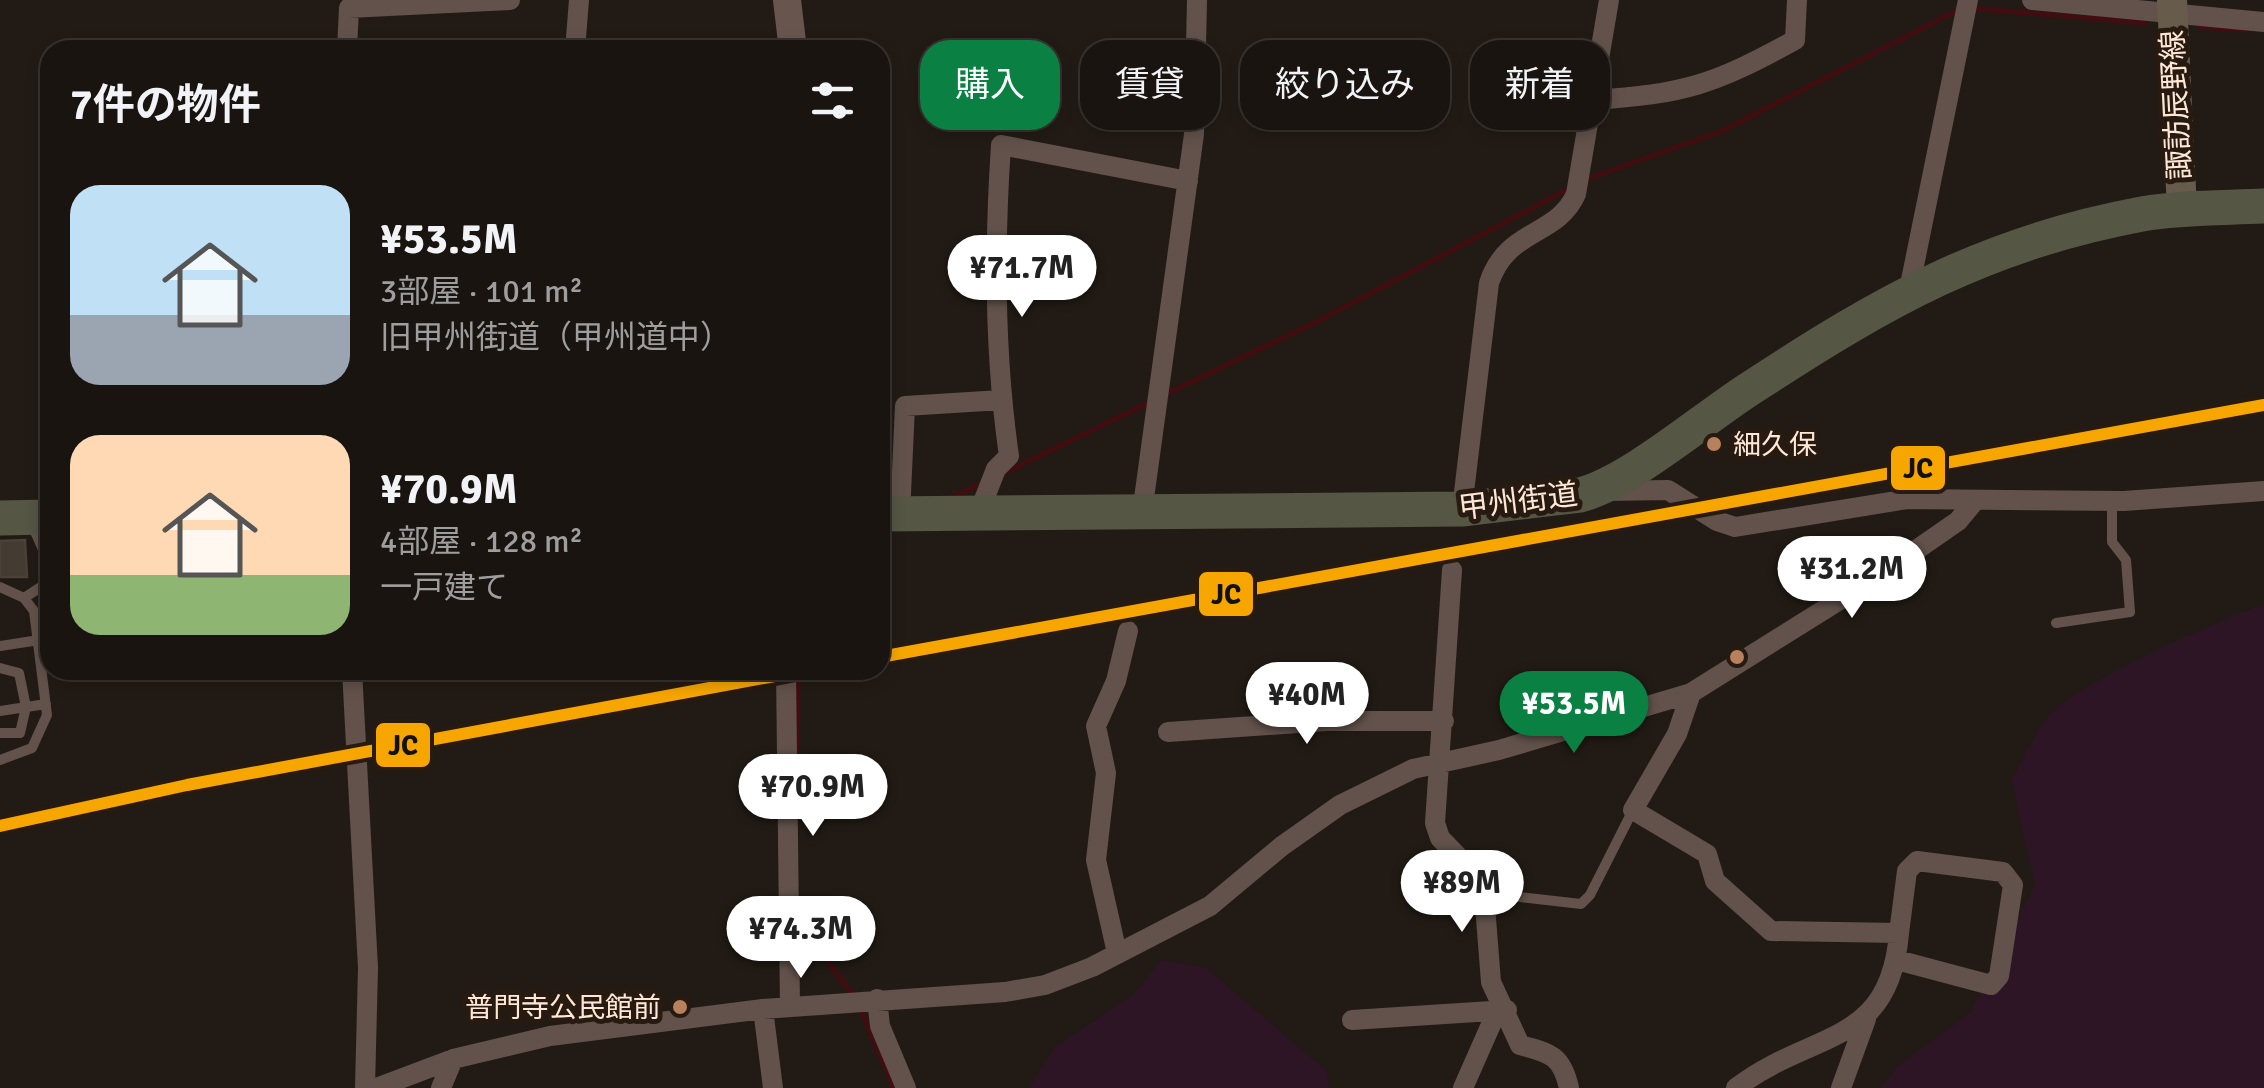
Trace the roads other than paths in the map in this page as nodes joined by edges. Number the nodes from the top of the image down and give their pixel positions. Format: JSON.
{"nodes":[{"id":1,"x":510,"y":0,"type":"edge"},
{"id":2,"x":579,"y":0,"type":"edge"},
{"id":3,"x":787,"y":0,"type":"edge"},
{"id":4,"x":1197,"y":0,"type":"edge"},
{"id":5,"x":1609,"y":0,"type":"edge"},
{"id":6,"x":1797,"y":0,"type":"edge"},
{"id":7,"x":2032,"y":0,"type":"edge"},
{"id":8,"x":2171,"y":7,"type":"edge"},
{"id":9,"x":1968,"y":8,"type":"edge"},
{"id":10,"x":2264,"y":22,"type":"edge"},
{"id":11,"x":347,"y":40,"type":"edge"},
{"id":12,"x":576,"y":40,"type":"edge"},
{"id":13,"x":792,"y":40,"type":"edge"},
{"id":14,"x":1602,"y":40,"type":"edge"},
{"id":15,"x":1610,"y":99,"type":"edge"},
{"id":16,"x":1587,"y":130,"type":"edge"},
{"id":17,"x":1188,"y":180,"type":"junction"},
{"id":18,"x":2264,"y":206,"type":"edge"},
{"id":19,"x":2182,"y":210,"type":"junction"},
{"id":20,"x":1909,"y":290,"type":"junction"},
{"id":21,"x":1001,"y":400,"type":"junction"},
{"id":22,"x":2264,"y":490,"type":"edge"},
{"id":23,"x":1595,"y":491,"type":"junction"},
{"id":24,"x":2112,"y":501,"type":"junction"},
{"id":25,"x":1973,"y":503,"type":"junction"},
{"id":26,"x":971,"y":507,"type":"junction"},
{"id":27,"x":1462,"y":509,"type":"junction"},
{"id":28,"x":1142,"y":513,"type":"junction"},
{"id":29,"x":890,"y":514,"type":"edge"},
{"id":30,"x":26,"y":517,"type":"edge"},
{"id":31,"x":40,"y":545,"type":"edge"},
{"id":32,"x":1452,"y":570,"type":"dead end"},
{"id":33,"x":0,"y":587,"type":"edge"},
{"id":34,"x":40,"y":588,"type":"edge"},
{"id":35,"x":24,"y":598,"type":"junction"},
{"id":36,"x":2056,"y":622,"type":"dead end"},
{"id":37,"x":1128,"y":631,"type":"dead end"},
{"id":38,"x":39,"y":640,"type":"junction"},
{"id":39,"x":0,"y":646,"type":"edge"},
{"id":40,"x":40,"y":649,"type":"edge"},
{"id":41,"x":0,"y":668,"type":"edge"},
{"id":42,"x":43,"y":680,"type":"edge"},
{"id":43,"x":353,"y":680,"type":"edge"},
{"id":44,"x":786,"y":680,"type":"edge"},
{"id":45,"x":1692,"y":692,"type":"junction"},
{"id":46,"x":46,"y":704,"type":"junction"},
{"id":47,"x":26,"y":707,"type":"junction"},
{"id":48,"x":0,"y":710,"type":"edge"},
{"id":49,"x":1444,"y":721,"type":"junction"},
{"id":50,"x":1168,"y":732,"type":"dead end"},
{"id":51,"x":0,"y":733,"type":"edge"},
{"id":52,"x":1442,"y":759,"type":"junction"},
{"id":53,"x":0,"y":760,"type":"edge"},
{"id":54,"x":1633,"y":810,"type":"junction"},
{"id":55,"x":1484,"y":892,"type":"junction"},
{"id":56,"x":1899,"y":933,"type":"junction"},
{"id":57,"x":1117,"y":953,"type":"junction"},
{"id":58,"x":1897,"y":960,"type":"junction"},
{"id":59,"x":873,"y":999,"type":"junction"},
{"id":60,"x":790,"y":1007,"type":"junction"},
{"id":61,"x":762,"y":1009,"type":"junction"},
{"id":62,"x":1502,"y":1010,"type":"junction"},
{"id":63,"x":1352,"y":1020,"type":"dead end"},
{"id":64,"x":1866,"y":1020,"type":"junction"},
{"id":65,"x":452,"y":1060,"type":"junction"},
{"id":66,"x":1742,"y":1086,"type":"edge"},
{"id":67,"x":365,"y":1088,"type":"edge"},
{"id":68,"x":376,"y":1088,"type":"edge"},
{"id":69,"x":441,"y":1088,"type":"edge"},
{"id":70,"x":773,"y":1088,"type":"edge"},
{"id":71,"x":906,"y":1088,"type":"edge"},
{"id":72,"x":1463,"y":1088,"type":"edge"},
{"id":73,"x":1570,"y":1088,"type":"edge"},
{"id":74,"x":1841,"y":1088,"type":"edge"}],
"edges":[{"from":1,"to":11,"type":"street"},
{"from":2,"to":12,"type":"street"},
{"from":3,"to":13,"type":"street"},
{"from":4,"to":17,"type":"street"},
{"from":5,"to":14,"type":"street"},
{"from":6,"to":15,"type":"street"},
{"from":7,"to":8,"type":"street"},
{"from":8,"to":10,"type":"street"},
{"from":8,"to":19,"type":"main road","name":"諏訪辰野線"},
{"from":9,"to":20,"type":"street"},
{"from":16,"to":27,"type":"street"},
{"from":17,"to":21,"type":"street"},
{"from":17,"to":28,"type":"street"},
{"from":18,"to":19,"type":"highway","name":"甲州街道"},
{"from":19,"to":20,"type":"highway","name":"甲州街道"},
{"from":20,"to":23,"type":"highway","name":"甲州街道"},
{"from":21,"to":26,"type":"street"},
{"from":21,"to":29,"type":"street"},
{"from":22,"to":24,"type":"street"},
{"from":23,"to":25,"type":"street"},
{"from":23,"to":27,"type":"highway","name":"甲州街道"},
{"from":24,"to":25,"type":"street"},
{"from":24,"to":36,"type":"lane"},
{"from":25,"to":45,"type":"street"},
{"from":26,"to":28,"type":"highway","name":"甲州街道"},
{"from":26,"to":29,"type":"highway","name":"甲州街道"},
{"from":27,"to":28,"type":"highway","name":"甲州街道"},
{"from":30,"to":31,"type":"lane"},
{"from":32,"to":49,"type":"street"},
{"from":33,"to":35,"type":"lane"},
{"from":34,"to":35,"type":"lane"},
{"from":35,"to":38,"type":"lane"},
{"from":37,"to":57,"type":"street"},
{"from":38,"to":39,"type":"lane"},
{"from":38,"to":40,"type":"lane"},
{"from":41,"to":47,"type":"lane"},
{"from":42,"to":46,"type":"lane"},
{"from":43,"to":67,"type":"street"},
{"from":44,"to":60,"type":"street"},
{"from":45,"to":52,"type":"street"},
{"from":45,"to":54,"type":"street"},
{"from":46,"to":47,"type":"lane"},
{"from":46,"to":53,"type":"lane"},
{"from":47,"to":48,"type":"lane"},
{"from":47,"to":51,"type":"lane"},
{"from":49,"to":50,"type":"street"},
{"from":49,"to":52,"type":"street"},
{"from":52,"to":55,"type":"street"},
{"from":52,"to":57,"type":"street"},
{"from":54,"to":55,"type":"lane"},
{"from":54,"to":56,"type":"street"},
{"from":55,"to":62,"type":"street"},
{"from":56,"to":58,"type":"street"},
{"from":56,"to":58,"type":"street"},
{"from":57,"to":59,"type":"street"},
{"from":58,"to":64,"type":"street"},
{"from":59,"to":60,"type":"street"},
{"from":59,"to":71,"type":"street"},
{"from":60,"to":61,"type":"street"},
{"from":61,"to":65,"type":"street"},
{"from":61,"to":70,"type":"street"},
{"from":62,"to":63,"type":"street"},
{"from":62,"to":72,"type":"street"},
{"from":62,"to":73,"type":"street"},
{"from":64,"to":66,"type":"street"},
{"from":64,"to":74,"type":"street"},
{"from":65,"to":68,"type":"street"},
{"from":65,"to":69,"type":"street"}]}
